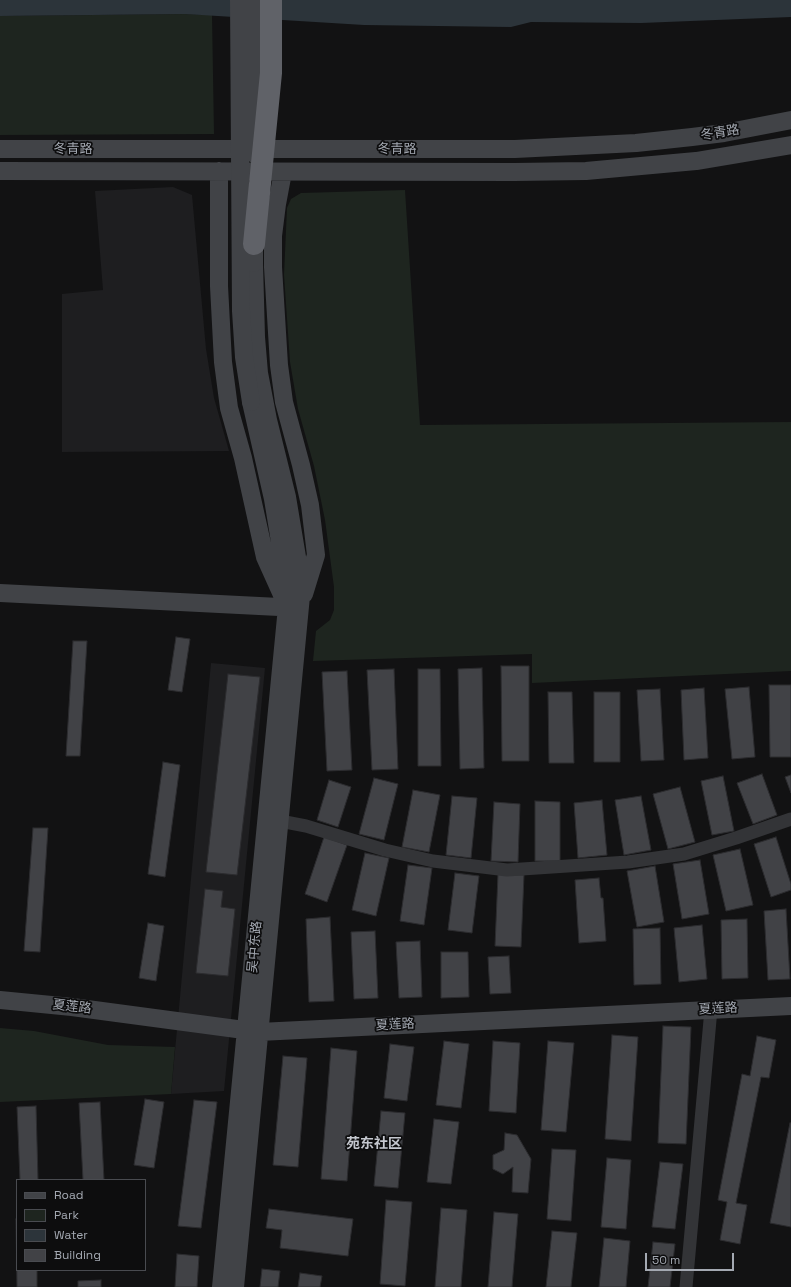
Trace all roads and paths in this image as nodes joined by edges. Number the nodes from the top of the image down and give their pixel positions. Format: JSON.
{"nodes":[{"id":1,"x":239,"y":0,"type":"edge"},
{"id":2,"x":254,"y":0,"type":"edge"},
{"id":3,"x":271,"y":0,"type":"edge"},
{"id":4,"x":791,"y":120,"type":"edge"},
{"id":5,"x":791,"y":146,"type":"edge"},
{"id":6,"x":0,"y":149,"type":"edge"},
{"id":7,"x":0,"y":171,"type":"edge"},
{"id":8,"x":219,"y":171,"type":"junction"},
{"id":9,"x":283,"y":172,"type":"junction"},
{"id":10,"x":254,"y":244,"type":"junction"},
{"id":11,"x":257,"y":400,"type":"junction"},
{"id":12,"x":0,"y":593,"type":"edge"},
{"id":13,"x":294,"y":607,"type":"junction"},
{"id":14,"x":791,"y":819,"type":"edge"},
{"id":15,"x":280,"y":821,"type":"junction"},
{"id":16,"x":0,"y":1000,"type":"edge"},
{"id":17,"x":791,"y":1006,"type":"edge"},
{"id":18,"x":711,"y":1009,"type":"junction"},
{"id":19,"x":253,"y":1032,"type":"junction"},
{"id":20,"x":221,"y":1287,"type":"edge"},
{"id":21,"x":235,"y":1287,"type":"edge"},
{"id":22,"x":686,"y":1287,"type":"edge"}],
"edges":[{"from":1,"to":11,"type":"main road","bridge":true},
{"from":2,"to":10,"type":"main road","bridge":true},
{"from":3,"to":10,"type":"highway","bridge":true},
{"from":4,"to":6,"type":"main road","name":"冬青路"},
{"from":5,"to":9,"type":"main road","name":"冬青路"},
{"from":7,"to":8,"type":"main road","name":"冬青路"},
{"from":8,"to":9,"type":"main road","name":"冬青路"},
{"from":8,"to":13,"type":"main road"},
{"from":9,"to":13,"type":"main road"},
{"from":10,"to":11,"type":"main road","bridge":true},
{"from":11,"to":13,"type":"main road"},
{"from":12,"to":13,"type":"main road"},
{"from":13,"to":15,"type":"main road","name":"吴中东路"},
{"from":13,"to":19,"type":"main road","name":"吴中东路"},
{"from":14,"to":15,"type":"street"},
{"from":15,"to":19,"type":"main road","name":"吴中东路"},
{"from":16,"to":19,"type":"main road","name":"夏莲路"},
{"from":17,"to":18,"type":"main road","name":"夏莲路"},
{"from":18,"to":19,"type":"main road","name":"夏莲路"},
{"from":18,"to":22,"type":"street"},
{"from":19,"to":20,"type":"main road","name":"吴中东路"},
{"from":19,"to":21,"type":"main road","name":"吴中东路"}]}
